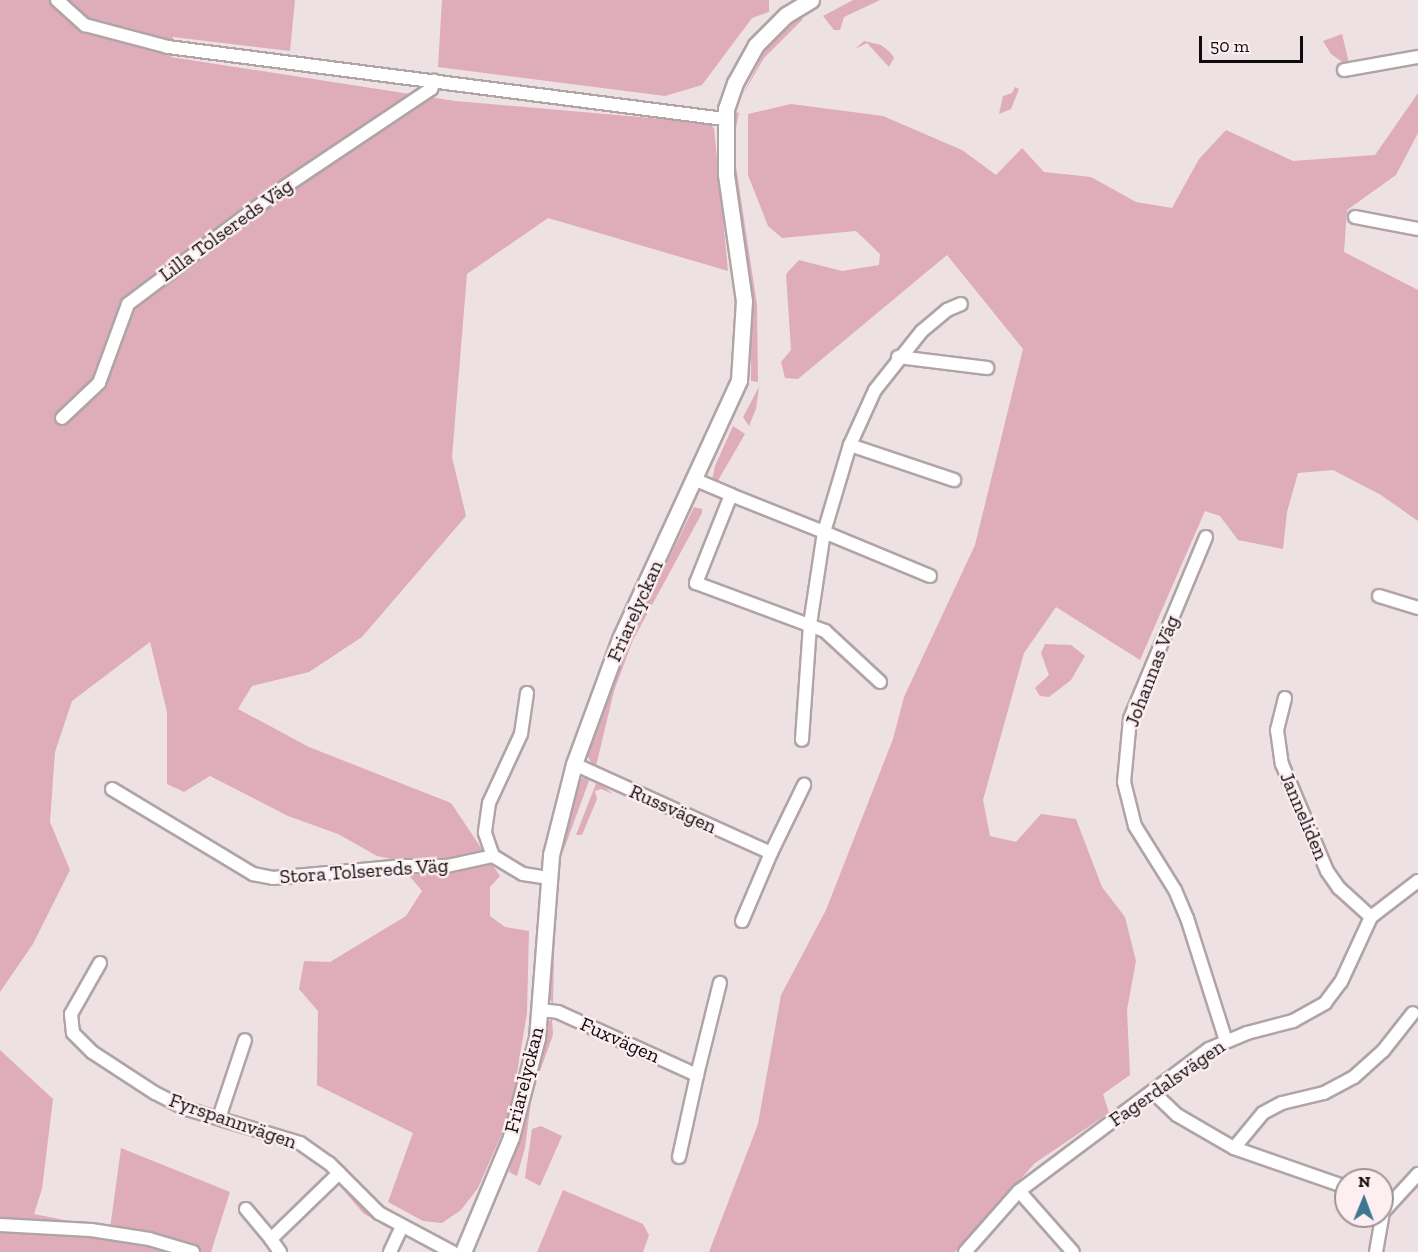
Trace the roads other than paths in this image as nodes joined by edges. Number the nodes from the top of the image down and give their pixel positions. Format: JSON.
{"nodes":[{"id":1,"x":57,"y":0,"type":"edge"},
{"id":2,"x":811,"y":0,"type":"edge"},
{"id":3,"x":1418,"y":57,"type":"edge"},
{"id":4,"x":1344,"y":70,"type":"dead end"},
{"id":5,"x":434,"y":81,"type":"junction"},
{"id":6,"x":724,"y":119,"type":"junction"},
{"id":7,"x":1355,"y":217,"type":"dead end"},
{"id":8,"x":1418,"y":229,"type":"edge"},
{"id":9,"x":961,"y":304,"type":"dead end"},
{"id":10,"x":898,"y":357,"type":"junction"},
{"id":11,"x":987,"y":368,"type":"dead end"},
{"id":12,"x":62,"y":418,"type":"dead end"},
{"id":13,"x":850,"y":445,"type":"junction"},
{"id":14,"x":696,"y":480,"type":"junction"},
{"id":15,"x":954,"y":480,"type":"dead end"},
{"id":16,"x":731,"y":495,"type":"junction"},
{"id":17,"x":824,"y":532,"type":"junction"},
{"id":18,"x":1206,"y":537,"type":"dead end"},
{"id":19,"x":930,"y":576,"type":"dead end"},
{"id":20,"x":1379,"y":596,"type":"dead end"},
{"id":21,"x":1418,"y":608,"type":"edge"},
{"id":22,"x":810,"y":625,"type":"junction"},
{"id":23,"x":880,"y":682,"type":"dead end"},
{"id":24,"x":527,"y":693,"type":"dead end"},
{"id":25,"x":1285,"y":698,"type":"dead end"},
{"id":26,"x":802,"y":740,"type":"dead end"},
{"id":27,"x":574,"y":764,"type":"junction"},
{"id":28,"x":804,"y":785,"type":"dead end"},
{"id":29,"x":112,"y":789,"type":"dead end"},
{"id":30,"x":771,"y":854,"type":"junction"},
{"id":31,"x":493,"y":856,"type":"junction"},
{"id":32,"x":548,"y":878,"type":"junction"},
{"id":33,"x":1418,"y":881,"type":"edge"},
{"id":34,"x":1371,"y":917,"type":"junction"},
{"id":35,"x":742,"y":921,"type":"dead end"},
{"id":36,"x":100,"y":963,"type":"dead end"},
{"id":37,"x":720,"y":983,"type":"dead end"},
{"id":38,"x":540,"y":1010,"type":"junction"},
{"id":39,"x":1413,"y":1013,"type":"dead end"},
{"id":40,"x":245,"y":1040,"type":"dead end"},
{"id":41,"x":1226,"y":1041,"type":"junction"},
{"id":42,"x":697,"y":1075,"type":"junction"},
{"id":43,"x":1153,"y":1092,"type":"junction"},
{"id":44,"x":219,"y":1118,"type":"junction"},
{"id":45,"x":1234,"y":1148,"type":"junction"},
{"id":46,"x":679,"y":1157,"type":"dead end"},
{"id":47,"x":339,"y":1173,"type":"junction"},
{"id":48,"x":1418,"y":1174,"type":"edge"},
{"id":49,"x":1334,"y":1183,"type":"edge"},
{"id":50,"x":1019,"y":1191,"type":"junction"},
{"id":51,"x":1394,"y":1200,"type":"edge"},
{"id":52,"x":246,"y":1209,"type":"dead end"},
{"id":53,"x":0,"y":1225,"type":"edge"},
{"id":54,"x":401,"y":1228,"type":"junction"},
{"id":55,"x":1380,"y":1228,"type":"edge"},
{"id":56,"x":272,"y":1239,"type":"junction"},
{"id":57,"x":1069,"y":1251,"type":"edge"},
{"id":58,"x":193,"y":1252,"type":"edge"},
{"id":59,"x":280,"y":1252,"type":"edge"},
{"id":60,"x":390,"y":1252,"type":"edge"},
{"id":61,"x":452,"y":1252,"type":"edge"},
{"id":62,"x":463,"y":1252,"type":"edge"},
{"id":63,"x":965,"y":1252,"type":"edge"},
{"id":64,"x":1376,"y":1252,"type":"edge"}],
"edges":[{"from":1,"to":5,"type":"street"},
{"from":2,"to":6,"type":"street","name":"Friarelyckan"},
{"from":3,"to":4,"type":"street"},
{"from":5,"to":6,"type":"street"},
{"from":5,"to":12,"type":"street","name":"Lilla Tolsereds Väg"},
{"from":6,"to":14,"type":"street","name":"Friarelyckan"},
{"from":7,"to":8,"type":"street"},
{"from":9,"to":10,"type":"street"},
{"from":10,"to":11,"type":"street"},
{"from":10,"to":13,"type":"street"},
{"from":13,"to":15,"type":"street"},
{"from":13,"to":17,"type":"street"},
{"from":14,"to":16,"type":"street"},
{"from":14,"to":27,"type":"street","name":"Friarelyckan"},
{"from":16,"to":17,"type":"street"},
{"from":16,"to":22,"type":"street"},
{"from":17,"to":19,"type":"street"},
{"from":17,"to":22,"type":"street"},
{"from":18,"to":41,"type":"street","name":"Johannas Väg"},
{"from":20,"to":21,"type":"street"},
{"from":22,"to":23,"type":"street"},
{"from":22,"to":26,"type":"street"},
{"from":24,"to":31,"type":"street"},
{"from":25,"to":34,"type":"street","name":"Janneliden"},
{"from":27,"to":30,"type":"street","name":"Russvägen"},
{"from":27,"to":32,"type":"street","name":"Friarelyckan"},
{"from":28,"to":30,"type":"street"},
{"from":29,"to":31,"type":"street","name":"Stora Tolsereds Väg"},
{"from":30,"to":35,"type":"street"},
{"from":31,"to":32,"type":"street"},
{"from":32,"to":38,"type":"street","name":"Friarelyckan"},
{"from":33,"to":34,"type":"street","name":"Fagerdalsvägen"},
{"from":34,"to":41,"type":"street","name":"Fagerdalsvägen"},
{"from":36,"to":44,"type":"street","name":"Fyrspannvägen"},
{"from":37,"to":42,"type":"street"},
{"from":38,"to":42,"type":"street","name":"Fuxvägen"},
{"from":38,"to":62,"type":"street","name":"Friarelyckan"},
{"from":39,"to":45,"type":"street"},
{"from":40,"to":44,"type":"street"},
{"from":41,"to":43,"type":"street","name":"Fagerdalsvägen"},
{"from":42,"to":46,"type":"street"},
{"from":43,"to":45,"type":"street"},
{"from":43,"to":50,"type":"street","name":"Fagerdalsvägen"},
{"from":44,"to":47,"type":"street","name":"Fyrspannvägen"},
{"from":45,"to":49,"type":"street"},
{"from":47,"to":54,"type":"street","name":"Fyrspannvägen"},
{"from":47,"to":56,"type":"street"},
{"from":48,"to":51,"type":"street"},
{"from":50,"to":57,"type":"street"},
{"from":50,"to":63,"type":"street","name":"Fagerdalsvägen"},
{"from":52,"to":56,"type":"street"},
{"from":53,"to":58,"type":"street"},
{"from":54,"to":60,"type":"street"},
{"from":54,"to":61,"type":"street","name":"Fyrspannvägen"},
{"from":55,"to":64,"type":"street"},
{"from":56,"to":59,"type":"street"}]}
